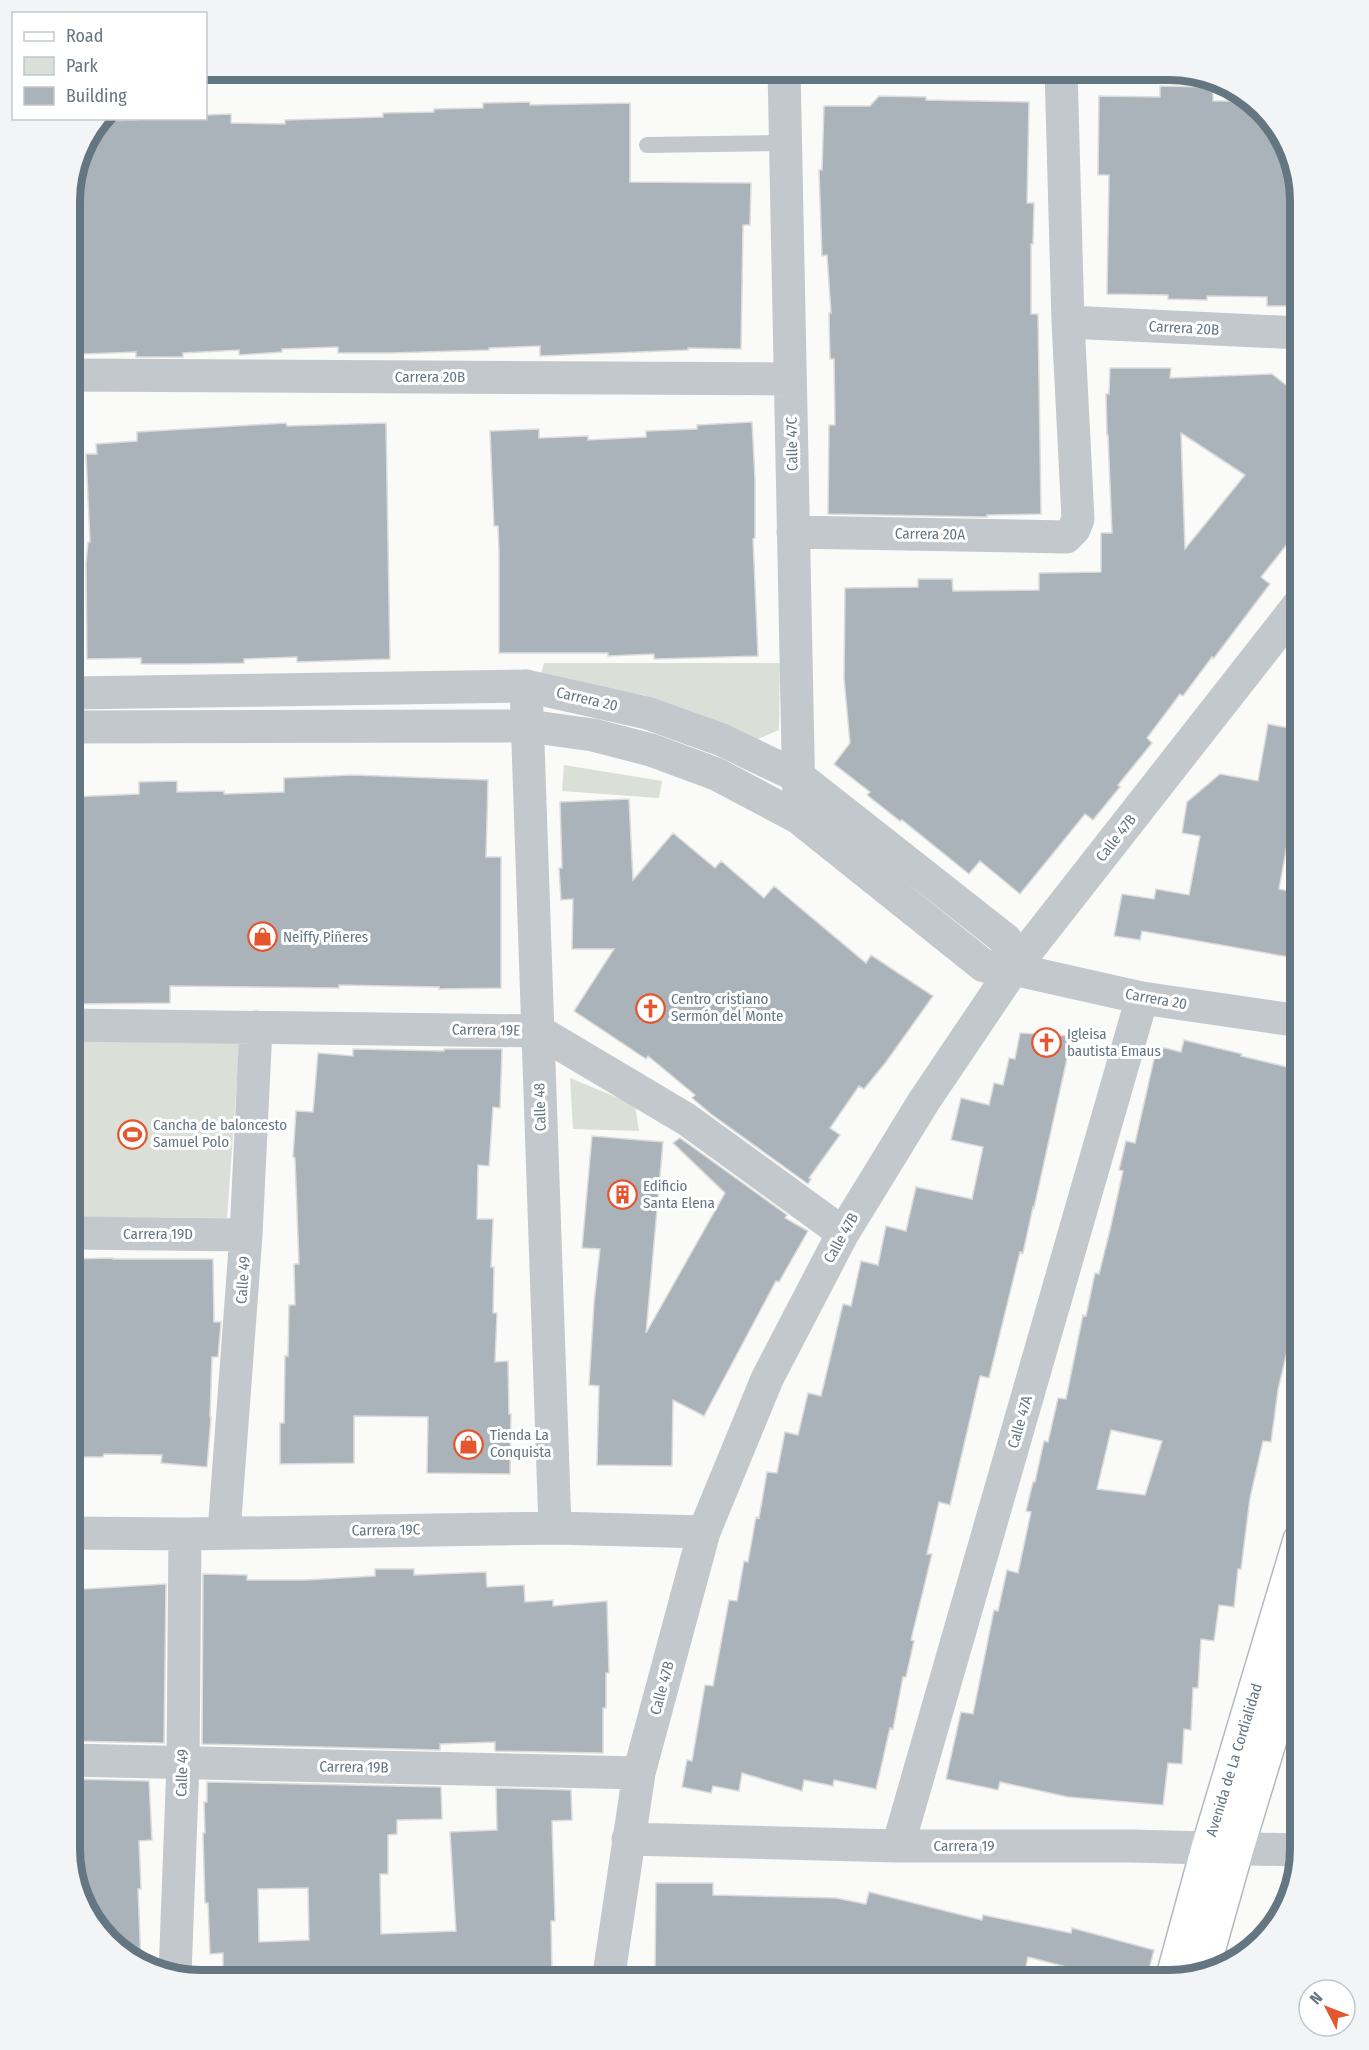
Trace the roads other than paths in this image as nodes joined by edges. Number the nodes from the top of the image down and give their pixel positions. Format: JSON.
{"nodes":[{"id":1,"x":784,"y":80,"type":"edge"},
{"id":2,"x":1061,"y":80,"type":"edge"},
{"id":3,"x":786,"y":143,"type":"junction"},
{"id":4,"x":646,"y":145,"type":"dead end"},
{"id":5,"x":1068,"y":322,"type":"junction"},
{"id":6,"x":1290,"y":333,"type":"edge"},
{"id":7,"x":80,"y":375,"type":"edge"},
{"id":8,"x":790,"y":379,"type":"junction"},
{"id":9,"x":793,"y":532,"type":"junction"},
{"id":10,"x":1290,"y":616,"type":"edge"},
{"id":11,"x":526,"y":686,"type":"junction"},
{"id":12,"x":80,"y":693,"type":"edge"},
{"id":13,"x":528,"y":726,"type":"junction"},
{"id":14,"x":80,"y":727,"type":"edge"},
{"id":15,"x":799,"y":777,"type":"junction"},
{"id":16,"x":799,"y":818,"type":"junction"},
{"id":17,"x":1013,"y":969,"type":"junction"},
{"id":18,"x":1142,"y":998,"type":"junction"},
{"id":19,"x":1290,"y":1020,"type":"edge"},
{"id":20,"x":80,"y":1025,"type":"edge"},
{"id":21,"x":256,"y":1027,"type":"junction"},
{"id":22,"x":538,"y":1031,"type":"junction"},
{"id":23,"x":80,"y":1233,"type":"edge"},
{"id":24,"x":843,"y":1233,"type":"junction"},
{"id":25,"x":246,"y":1235,"type":"junction"},
{"id":26,"x":555,"y":1528,"type":"junction"},
{"id":27,"x":224,"y":1532,"type":"junction"},
{"id":28,"x":80,"y":1533,"type":"edge"},
{"id":29,"x":704,"y":1533,"type":"junction"},
{"id":30,"x":185,"y":1534,"type":"junction"},
{"id":31,"x":1290,"y":1579,"type":"edge"},
{"id":32,"x":1290,"y":1668,"type":"edge"},
{"id":33,"x":80,"y":1760,"type":"edge"},
{"id":34,"x":183,"y":1763,"type":"junction"},
{"id":35,"x":639,"y":1773,"type":"junction"},
{"id":36,"x":628,"y":1839,"type":"junction"},
{"id":37,"x":898,"y":1846,"type":"junction"},
{"id":38,"x":1222,"y":1848,"type":"junction"},
{"id":39,"x":1290,"y":1850,"type":"edge"},
{"id":40,"x":1203,"y":1965,"type":"edge"},
{"id":41,"x":175,"y":1968,"type":"edge"},
{"id":42,"x":610,"y":1970,"type":"edge"},
{"id":43,"x":1176,"y":1970,"type":"edge"}],
"edges":[{"from":1,"to":3,"type":"street","name":"Calle 47C"},
{"from":2,"to":5,"type":"street"},
{"from":3,"to":4,"type":"lane"},
{"from":3,"to":8,"type":"street","name":"Calle 47C"},
{"from":5,"to":6,"type":"street","name":"Carrera 20B"},
{"from":5,"to":9,"type":"street","name":"Carrera 20A"},
{"from":7,"to":8,"type":"street","name":"Carrera 20B"},
{"from":8,"to":9,"type":"street","name":"Calle 47C"},
{"from":9,"to":15,"type":"street","name":"Calle 47C"},
{"from":10,"to":17,"type":"street","name":"Calle 47B"},
{"from":11,"to":12,"type":"street","name":"Carrera 20"},
{"from":11,"to":13,"type":"street","name":"Calle 48"},
{"from":11,"to":15,"type":"street","name":"Carrera 20"},
{"from":13,"to":14,"type":"street","name":"Carrera 20"},
{"from":13,"to":16,"type":"street","name":"Carrera 20"},
{"from":13,"to":22,"type":"street","name":"Calle 48"},
{"from":15,"to":16,"type":"street","name":"Calle 47C"},
{"from":15,"to":17,"type":"street","name":"Carrera 20"},
{"from":16,"to":17,"type":"street","name":"Carrera 20"},
{"from":17,"to":18,"type":"street","name":"Carrera 20"},
{"from":17,"to":24,"type":"street","name":"Calle 47B"},
{"from":18,"to":19,"type":"street","name":"Carrera 20"},
{"from":18,"to":37,"type":"street","name":"Calle 47A"},
{"from":20,"to":21,"type":"street","name":"Carrera 19E"},
{"from":21,"to":22,"type":"street","name":"Carrera 19E"},
{"from":21,"to":25,"type":"street","name":"Calle 49"},
{"from":22,"to":24,"type":"street","name":"Carrera 19E"},
{"from":22,"to":26,"type":"street","name":"Calle 48"},
{"from":23,"to":25,"type":"street","name":"Carrera 19D"},
{"from":24,"to":29,"type":"street","name":"Calle 47B"},
{"from":25,"to":27,"type":"street","name":"Calle 49"},
{"from":26,"to":27,"type":"street","name":"Carrera 19C"},
{"from":26,"to":29,"type":"street","name":"Carrera 19C"},
{"from":27,"to":30,"type":"street","name":"Carrera 19C"},
{"from":28,"to":30,"type":"street","name":"Carrera 19C"},
{"from":29,"to":35,"type":"street","name":"Calle 47B"},
{"from":30,"to":34,"type":"street","name":"Calle 49"},
{"from":31,"to":38,"type":"main road","name":"Avenida de La Cordialidad"},
{"from":32,"to":38,"type":"main road","name":"Avenida de La Cordialidad"},
{"from":33,"to":34,"type":"street","name":"Carrera 19B"},
{"from":34,"to":35,"type":"street","name":"Carrera 19B"},
{"from":34,"to":41,"type":"street","name":"Calle 49"},
{"from":35,"to":36,"type":"street","name":"Calle 47B"},
{"from":36,"to":37,"type":"street","name":"Carrera 19"},
{"from":36,"to":42,"type":"street","name":"Calle 47B"},
{"from":37,"to":38,"type":"street","name":"Carrera 19"},
{"from":38,"to":39,"type":"street","name":"Carrera 19"},
{"from":38,"to":40,"type":"main road","name":"Avenida de La Cordialidad"},
{"from":38,"to":43,"type":"main road","name":"Avenida de La Cordialidad"}]}
